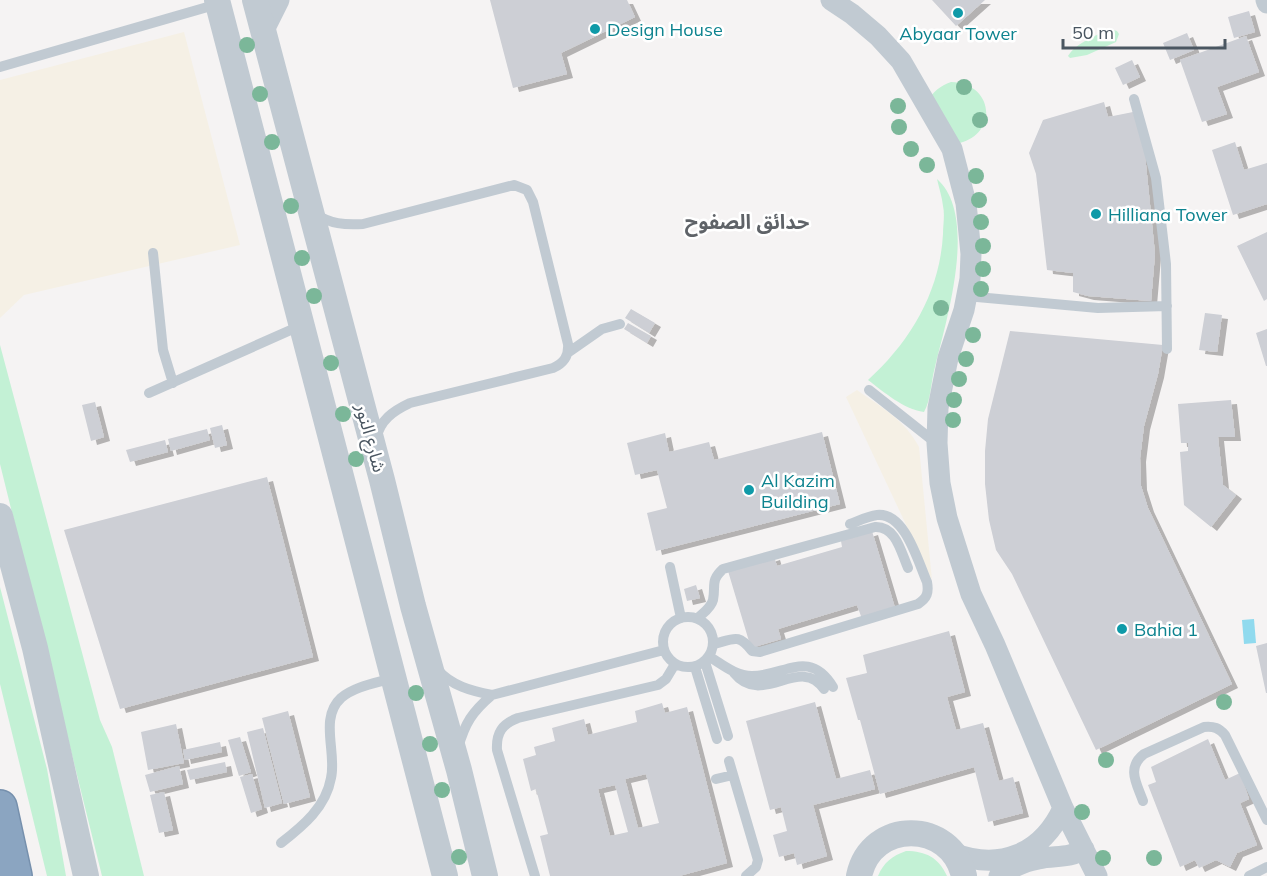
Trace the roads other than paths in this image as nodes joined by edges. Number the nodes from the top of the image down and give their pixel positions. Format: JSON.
{"nodes":[{"id":1,"x":255,"y":0,"type":"edge"},
{"id":2,"x":279,"y":0,"type":"edge"},
{"id":3,"x":831,"y":0,"type":"edge"},
{"id":4,"x":218,"y":2,"type":"edge"},
{"id":5,"x":263,"y":32,"type":"junction"},
{"id":6,"x":0,"y":67,"type":"edge"},
{"id":7,"x":1134,"y":99,"type":"dead end"},
{"id":8,"x":310,"y":211,"type":"junction"},
{"id":9,"x":153,"y":253,"type":"dead end"},
{"id":10,"x":966,"y":296,"type":"junction"},
{"id":11,"x":1167,"y":306,"type":"junction"},
{"id":12,"x":620,"y":324,"type":"dead end"},
{"id":13,"x":302,"y":325,"type":"junction"},
{"id":14,"x":1167,"y":348,"type":"dead end"},
{"id":15,"x":568,"y":352,"type":"junction"},
{"id":16,"x":173,"y":382,"type":"junction"},
{"id":17,"x":869,"y":390,"type":"dead end"},
{"id":18,"x":150,"y":393,"type":"dead end"},
{"id":19,"x":937,"y":443,"type":"junction"},
{"id":20,"x":374,"y":451,"type":"junction"},
{"id":21,"x":351,"y":515,"type":"junction"},
{"id":22,"x":0,"y":516,"type":"edge"},
{"id":23,"x":850,"y":524,"type":"dead end"},
{"id":24,"x":670,"y":567,"type":"dead end"},
{"id":25,"x":908,"y":568,"type":"dead end"},
{"id":26,"x":413,"y":606,"type":"junction"},
{"id":27,"x":681,"y":618,"type":"junction"},
{"id":28,"x":698,"y":618,"type":"junction"},
{"id":29,"x":714,"y":644,"type":"junction"},
{"id":30,"x":664,"y":650,"type":"junction"},
{"id":31,"x":429,"y":659,"type":"junction"},
{"id":32,"x":703,"y":662,"type":"junction"},
{"id":33,"x":675,"y":664,"type":"junction"},
{"id":34,"x":393,"y":678,"type":"junction"},
{"id":35,"x":829,"y":688,"type":"dead end"},
{"id":36,"x":492,"y":695,"type":"junction"},
{"id":37,"x":722,"y":737,"type":"dead end"},
{"id":38,"x":729,"y":760,"type":"dead end"},
{"id":39,"x":459,"y":770,"type":"junction"},
{"id":40,"x":734,"y":775,"type":"junction"},
{"id":41,"x":716,"y":779,"type":"dead end"},
{"id":42,"x":1143,"y":801,"type":"dead end"},
{"id":43,"x":1063,"y":808,"type":"junction"},
{"id":44,"x":3,"y":819,"type":"edge"},
{"id":45,"x":1267,"y":820,"type":"edge"},
{"id":46,"x":281,"y":843,"type":"dead end"},
{"id":47,"x":1084,"y":849,"type":"junction"},
{"id":48,"x":953,"y":852,"type":"junction"},
{"id":49,"x":1267,"y":867,"type":"edge"},
{"id":50,"x":858,"y":874,"type":"edge"},
{"id":51,"x":15,"y":876,"type":"edge"},
{"id":52,"x":27,"y":876,"type":"edge"},
{"id":53,"x":86,"y":876,"type":"edge"},
{"id":54,"x":445,"y":876,"type":"edge"},
{"id":55,"x":485,"y":876,"type":"edge"},
{"id":56,"x":535,"y":876,"type":"edge"},
{"id":57,"x":746,"y":876,"type":"edge"},
{"id":58,"x":964,"y":876,"type":"edge"},
{"id":59,"x":999,"y":876,"type":"edge"},
{"id":60,"x":1097,"y":876,"type":"edge"},
{"id":61,"x":1249,"y":876,"type":"edge"}],
"edges":[{"from":1,"to":5,"type":"street","name":"شارع النور"},
{"from":2,"to":5,"type":"street"},
{"from":3,"to":10,"type":"street"},
{"from":4,"to":6,"type":"lane"},
{"from":4,"to":13,"type":"street"},
{"from":5,"to":8,"type":"street","name":"شارع النور"},
{"from":7,"to":11,"type":"lane"},
{"from":8,"to":15,"type":"lane"},
{"from":8,"to":20,"type":"street","name":"شارع النور"},
{"from":9,"to":16,"type":"lane"},
{"from":10,"to":11,"type":"lane"},
{"from":10,"to":19,"type":"street"},
{"from":11,"to":14,"type":"lane"},
{"from":12,"to":15,"type":"lane"},
{"from":13,"to":16,"type":"lane"},
{"from":13,"to":21,"type":"street"},
{"from":15,"to":20,"type":"lane"},
{"from":16,"to":18,"type":"lane"},
{"from":17,"to":19,"type":"lane"},
{"from":19,"to":43,"type":"street"},
{"from":20,"to":26,"type":"street","name":"شارع النور"},
{"from":21,"to":26,"type":"street"},
{"from":21,"to":34,"type":"street"},
{"from":22,"to":53,"type":"street"},
{"from":23,"to":29,"type":"lane"},
{"from":24,"to":27,"type":"lane"},
{"from":25,"to":28,"type":"lane"},
{"from":26,"to":31,"type":"street","name":"شارع النور"},
{"from":27,"to":28,"type":"lane"},
{"from":27,"to":30,"type":"lane"},
{"from":28,"to":29,"type":"lane"},
{"from":29,"to":32,"type":"lane"},
{"from":30,"to":33,"type":"lane"},
{"from":30,"to":36,"type":"lane"},
{"from":31,"to":36,"type":"lane"},
{"from":31,"to":39,"type":"street","name":"شارع النور"},
{"from":32,"to":33,"type":"lane"},
{"from":32,"to":35,"type":"lane"},
{"from":32,"to":37,"type":"lane"},
{"from":33,"to":56,"type":"lane"},
{"from":34,"to":46,"type":"lane"},
{"from":34,"to":54,"type":"street"},
{"from":36,"to":39,"type":"lane"},
{"from":38,"to":40,"type":"lane"},
{"from":39,"to":55,"type":"street","name":"شارع النور"},
{"from":40,"to":41,"type":"lane"},
{"from":40,"to":57,"type":"lane"},
{"from":42,"to":45,"type":"lane"},
{"from":43,"to":47,"type":"street"},
{"from":43,"to":48,"type":"street"},
{"from":44,"to":51,"type":"highway"},
{"from":44,"to":52,"type":"highway"},
{"from":47,"to":59,"type":"street"},
{"from":47,"to":60,"type":"street"},
{"from":48,"to":50,"type":"street"},
{"from":48,"to":58,"type":"street"},
{"from":49,"to":61,"type":"lane"}]}
